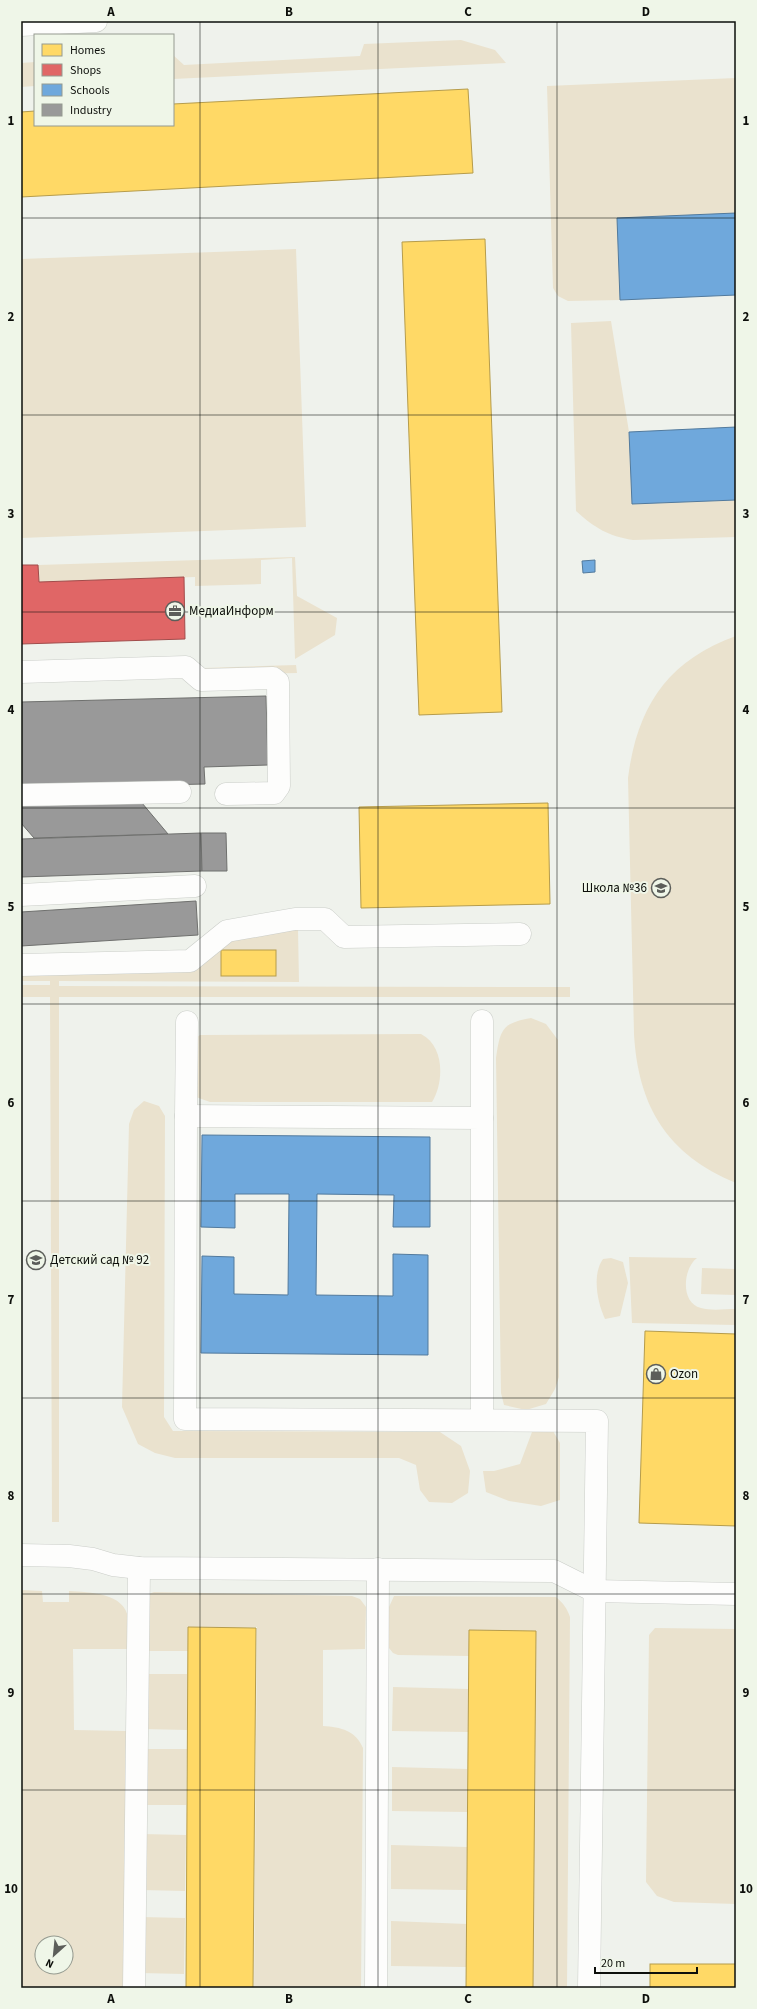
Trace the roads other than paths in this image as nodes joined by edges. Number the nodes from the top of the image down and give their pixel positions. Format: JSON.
{"nodes":[{"id":1,"x":96,"y":21,"type":"edge"},
{"id":2,"x":21,"y":25,"type":"edge"},
{"id":3,"x":21,"y":672,"type":"edge"},
{"id":4,"x":180,"y":792,"type":"dead end"},
{"id":5,"x":226,"y":794,"type":"dead end"},
{"id":6,"x":21,"y":795,"type":"edge"},
{"id":7,"x":195,"y":886,"type":"dead end"},
{"id":8,"x":21,"y":895,"type":"edge"},
{"id":9,"x":520,"y":934,"type":"dead end"},
{"id":10,"x":21,"y":965,"type":"edge"},
{"id":11,"x":482,"y":1021,"type":"dead end"},
{"id":12,"x":187,"y":1022,"type":"dead end"},
{"id":13,"x":186,"y":1116,"type":"junction"},
{"id":14,"x":482,"y":1118,"type":"junction"},
{"id":15,"x":482,"y":1420,"type":"junction"},
{"id":16,"x":21,"y":1555,"type":"edge"},
{"id":17,"x":139,"y":1568,"type":"junction"},
{"id":18,"x":378,"y":1569,"type":"junction"},
{"id":19,"x":594,"y":1592,"type":"junction"},
{"id":20,"x":736,"y":1594,"type":"edge"},
{"id":21,"x":134,"y":1988,"type":"edge"},
{"id":22,"x":376,"y":1988,"type":"edge"},
{"id":23,"x":589,"y":1988,"type":"edge"}],
"edges":[{"from":1,"to":2,"type":"street"},
{"from":3,"to":5,"type":"street"},
{"from":4,"to":6,"type":"street"},
{"from":7,"to":8,"type":"street"},
{"from":9,"to":10,"type":"street"},
{"from":11,"to":14,"type":"street"},
{"from":12,"to":13,"type":"street"},
{"from":13,"to":14,"type":"street"},
{"from":13,"to":15,"type":"street"},
{"from":14,"to":15,"type":"street"},
{"from":15,"to":19,"type":"street"},
{"from":16,"to":17,"type":"street"},
{"from":17,"to":18,"type":"street"},
{"from":17,"to":21,"type":"street"},
{"from":18,"to":19,"type":"street"},
{"from":18,"to":22,"type":"street"},
{"from":19,"to":20,"type":"street"},
{"from":19,"to":23,"type":"street"}]}
